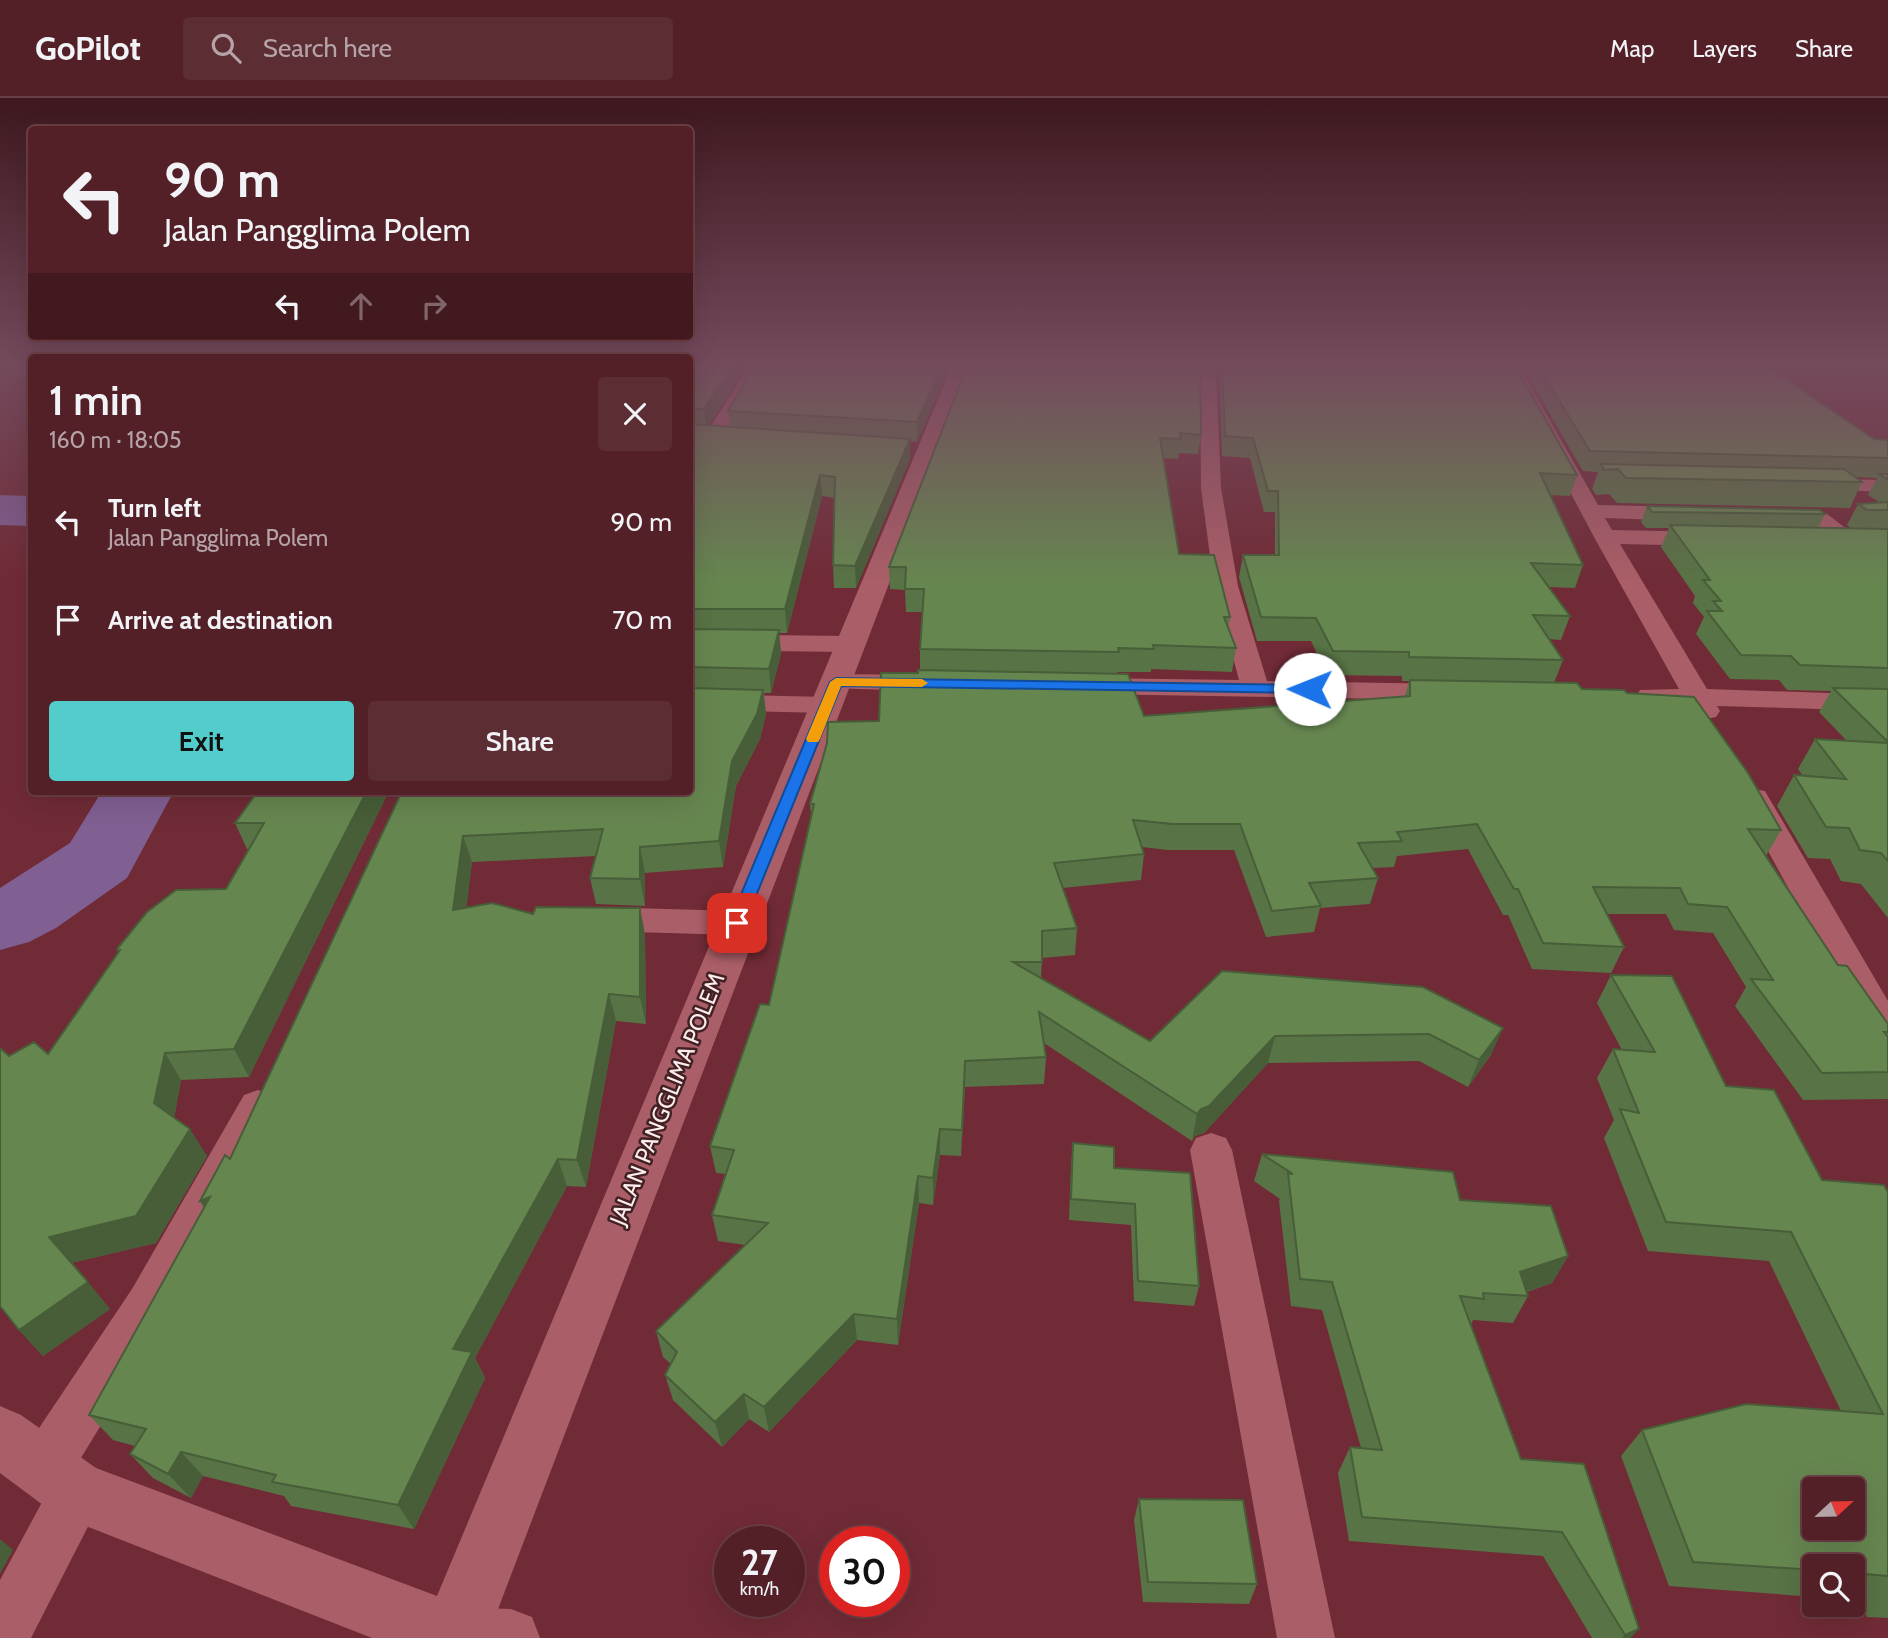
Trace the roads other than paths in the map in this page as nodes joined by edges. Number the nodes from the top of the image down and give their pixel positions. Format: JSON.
{"nodes":[{"id":1,"x":726,"y":438,"type":"edge"},
{"id":2,"x":926,"y":438,"type":"edge"},
{"id":3,"x":1210,"y":438,"type":"edge"},
{"id":4,"x":1552,"y":438,"type":"edge"},
{"id":5,"x":741,"y":439,"type":"edge"},
{"id":6,"x":1576,"y":480,"type":"junction"},
{"id":7,"x":1603,"y":481,"type":"edge"},
{"id":8,"x":1797,"y":484,"type":"edge"},
{"id":9,"x":1838,"y":485,"type":"junction"},
{"id":10,"x":1888,"y":486,"type":"edge"},
{"id":11,"x":1593,"y":511,"type":"junction"},
{"id":12,"x":1714,"y":515,"type":"edge"},
{"id":13,"x":1754,"y":516,"type":"edge"},
{"id":14,"x":1818,"y":518,"type":"junction"},
{"id":15,"x":1605,"y":537,"type":"junction"},
{"id":16,"x":1735,"y":540,"type":"edge"},
{"id":17,"x":1810,"y":541,"type":"edge"},
{"id":18,"x":1851,"y":541,"type":"junction"},
{"id":19,"x":1875,"y":541,"type":"edge"},
{"id":20,"x":693,"y":643,"type":"edge"},
{"id":21,"x":837,"y":677,"type":"junction"},
{"id":22,"x":948,"y":684,"type":"edge"},
{"id":23,"x":1059,"y":685,"type":"edge"},
{"id":24,"x":1255,"y":688,"type":"junction"},
{"id":25,"x":1476,"y":693,"type":"edge"},
{"id":26,"x":1629,"y":696,"type":"edge"},
{"id":27,"x":1698,"y":697,"type":"junction"},
{"id":28,"x":693,"y":701,"type":"edge"},
{"id":29,"x":1888,"y":702,"type":"edge"},
{"id":30,"x":1718,"y":734,"type":"edge"},
{"id":31,"x":1738,"y":770,"type":"edge"},
{"id":32,"x":569,"y":918,"type":"edge"},
{"id":33,"x":737,"y":923,"type":"junction"},
{"id":34,"x":1888,"y":1035,"type":"edge"},
{"id":35,"x":272,"y":1075,"type":"edge"},
{"id":36,"x":1211,"y":1150,"type":"dead end"},
{"id":37,"x":40,"y":1465,"type":"edge"},
{"id":38,"x":473,"y":1637,"type":"edge"},
{"id":39,"x":0,"y":1638,"type":"edge"},
{"id":40,"x":1306,"y":1638,"type":"edge"}],
"edges":[{"from":1,"to":5,"type":"street"},
{"from":2,"to":21,"type":"street","name":"JALAN PANGGLIMA POLEM"},
{"from":3,"to":24,"type":"street"},
{"from":4,"to":6,"type":"street"},
{"from":6,"to":7,"type":"street"},
{"from":6,"to":11,"type":"street"},
{"from":8,"to":9,"type":"street"},
{"from":9,"to":10,"type":"street"},
{"from":9,"to":14,"type":"street"},
{"from":11,"to":12,"type":"street"},
{"from":11,"to":15,"type":"street"},
{"from":13,"to":14,"type":"street"},
{"from":14,"to":18,"type":"street"},
{"from":15,"to":16,"type":"street"},
{"from":15,"to":27,"type":"street"},
{"from":17,"to":18,"type":"street"},
{"from":18,"to":19,"type":"street"},
{"from":20,"to":21,"type":"street"},
{"from":21,"to":22,"type":"street"},
{"from":21,"to":28,"type":"street"},
{"from":21,"to":33,"type":"street","name":"JALAN PANGGLIMA POLEM"},
{"from":23,"to":24,"type":"street"},
{"from":24,"to":25,"type":"street"},
{"from":26,"to":27,"type":"street"},
{"from":27,"to":29,"type":"street"},
{"from":27,"to":30,"type":"street"},
{"from":31,"to":34,"type":"street"},
{"from":32,"to":33,"type":"street"},
{"from":33,"to":38,"type":"street","name":"JALAN PANGGLIMA POLEM"},
{"from":35,"to":37,"type":"street"},
{"from":36,"to":40,"type":"street"},
{"from":37,"to":38,"type":"street"},
{"from":37,"to":39,"type":"street"}]}
